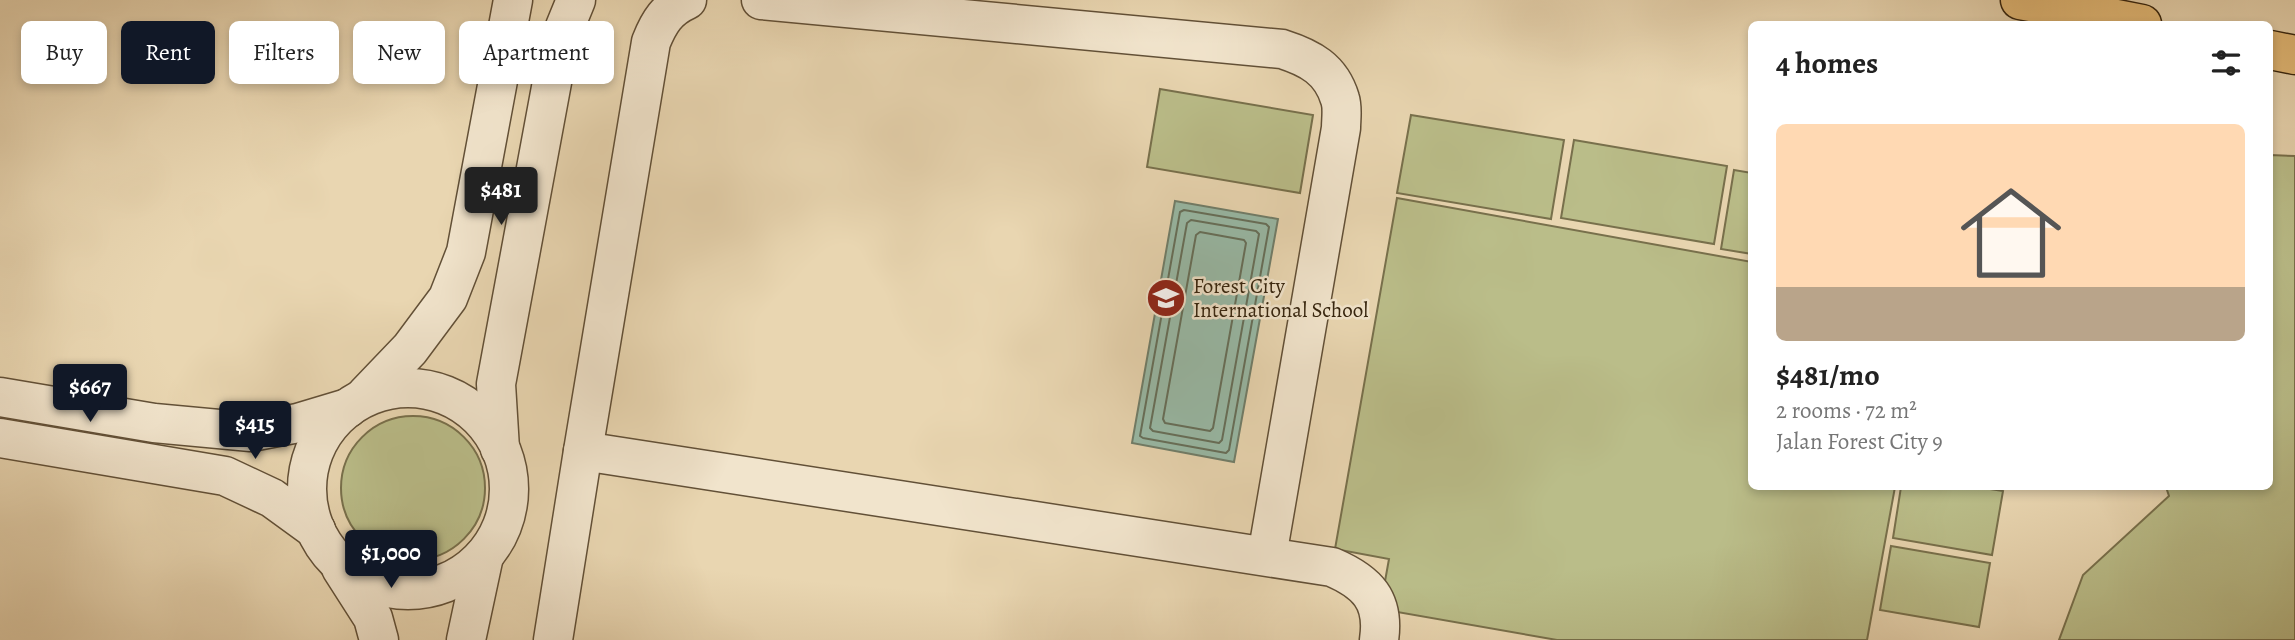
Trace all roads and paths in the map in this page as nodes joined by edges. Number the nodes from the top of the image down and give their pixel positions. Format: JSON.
{"nodes":[{"id":1,"x":513,"y":0,"type":"edge"},
{"id":2,"x":576,"y":0,"type":"edge"},
{"id":3,"x":687,"y":0,"type":"edge"},
{"id":4,"x":761,"y":0,"type":"edge"},
{"id":5,"x":2020,"y":0,"type":"edge"},
{"id":6,"x":2127,"y":21,"type":"edge"},
{"id":7,"x":2273,"y":51,"type":"edge"},
{"id":8,"x":2295,"y":55,"type":"edge"},
{"id":9,"x":0,"y":397,"type":"edge"},
{"id":10,"x":357,"y":401,"type":"junction"},
{"id":11,"x":0,"y":438,"type":"edge"},
{"id":12,"x":500,"y":449,"type":"junction"},
{"id":13,"x":583,"y":451,"type":"junction"},
{"id":14,"x":316,"y":530,"type":"junction"},
{"id":15,"x":484,"y":556,"type":"junction"},
{"id":16,"x":1267,"y":556,"type":"junction"},
{"id":17,"x":341,"y":567,"type":"junction"},
{"id":18,"x":379,"y":640,"type":"edge"},
{"id":19,"x":466,"y":640,"type":"edge"},
{"id":20,"x":553,"y":640,"type":"edge"},
{"id":21,"x":1379,"y":640,"type":"edge"}],
"edges":[{"from":1,"to":10,"type":"street"},
{"from":2,"to":12,"type":"street"},
{"from":3,"to":13,"type":"street"},
{"from":4,"to":16,"type":"street"},
{"from":5,"to":6,"type":"main road"},
{"from":7,"to":8,"type":"main road"},
{"from":9,"to":10,"type":"street"},
{"from":10,"to":12,"type":"street"},
{"from":10,"to":14,"type":"street"},
{"from":11,"to":14,"type":"street"},
{"from":12,"to":15,"type":"street"},
{"from":13,"to":16,"type":"street"},
{"from":13,"to":20,"type":"street"},
{"from":14,"to":17,"type":"street"},
{"from":15,"to":17,"type":"street"},
{"from":15,"to":19,"type":"street"},
{"from":16,"to":21,"type":"street"},
{"from":17,"to":18,"type":"street"}]}
